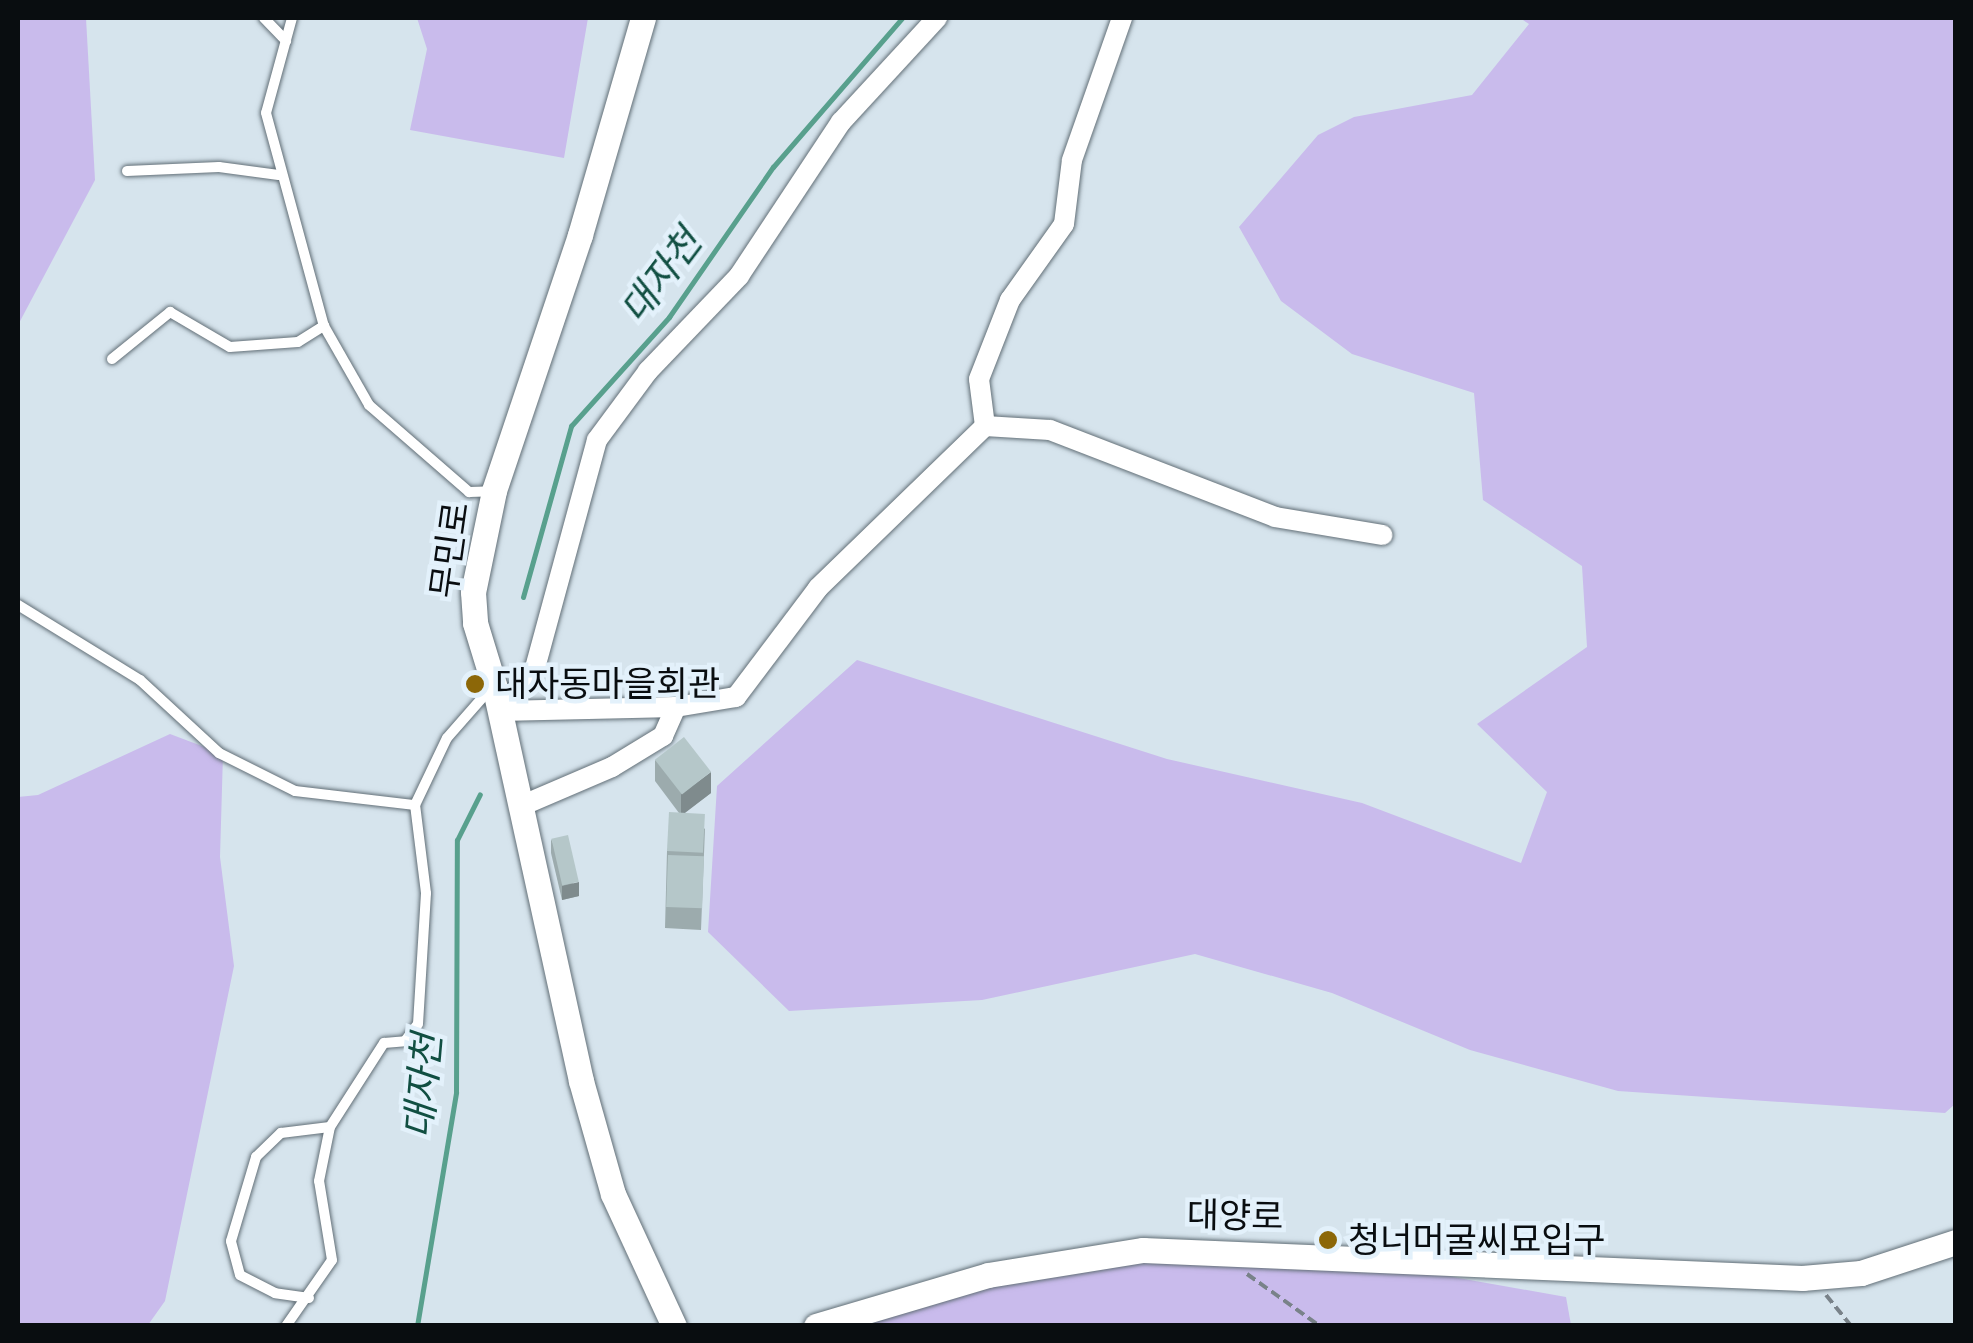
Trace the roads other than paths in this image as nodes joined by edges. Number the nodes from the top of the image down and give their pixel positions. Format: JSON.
{"nodes":[{"id":1,"x":264,"y":18,"type":"edge"},
{"id":2,"x":292,"y":18,"type":"edge"},
{"id":3,"x":643,"y":18,"type":"edge"},
{"id":4,"x":937,"y":18,"type":"edge"},
{"id":5,"x":1122,"y":18,"type":"edge"},
{"id":6,"x":286,"y":41,"type":"junction"},
{"id":7,"x":128,"y":170,"type":"dead end"},
{"id":8,"x":278,"y":175,"type":"junction"},
{"id":9,"x":324,"y":326,"type":"junction"},
{"id":10,"x":112,"y":359,"type":"dead end"},
{"id":11,"x":986,"y":426,"type":"junction"},
{"id":12,"x":494,"y":492,"type":"junction"},
{"id":13,"x":1382,"y":535,"type":"dead end"},
{"id":14,"x":18,"y":604,"type":"edge"},
{"id":15,"x":494,"y":684,"type":"junction"},
{"id":16,"x":676,"y":707,"type":"junction"},
{"id":17,"x":500,"y":711,"type":"junction"},
{"id":18,"x":415,"y":806,"type":"junction"},
{"id":19,"x":521,"y":806,"type":"junction"},
{"id":20,"x":330,"y":1127,"type":"junction"},
{"id":21,"x":1956,"y":1242,"type":"edge"},
{"id":22,"x":309,"y":1298,"type":"junction"},
{"id":23,"x":286,"y":1326,"type":"edge"},
{"id":24,"x":674,"y":1326,"type":"edge"},
{"id":25,"x":816,"y":1326,"type":"edge"}],
"edges":[{"from":1,"to":6,"type":"lane"},
{"from":2,"to":6,"type":"lane"},
{"from":3,"to":12,"type":"street","name":"무민로"},
{"from":4,"to":17,"type":"street"},
{"from":5,"to":11,"type":"street"},
{"from":6,"to":8,"type":"lane"},
{"from":7,"to":8,"type":"lane"},
{"from":8,"to":9,"type":"lane"},
{"from":9,"to":10,"type":"lane"},
{"from":9,"to":12,"type":"lane"},
{"from":11,"to":13,"type":"street"},
{"from":11,"to":16,"type":"street"},
{"from":12,"to":15,"type":"street","name":"무민로"},
{"from":14,"to":18,"type":"lane"},
{"from":15,"to":17,"type":"street","name":"무민로"},
{"from":15,"to":18,"type":"lane"},
{"from":16,"to":17,"type":"street"},
{"from":16,"to":19,"type":"street"},
{"from":17,"to":19,"type":"street","name":"무민로"},
{"from":18,"to":20,"type":"lane"},
{"from":19,"to":24,"type":"street","name":"무민로"},
{"from":20,"to":22,"type":"lane"},
{"from":20,"to":22,"type":"lane"},
{"from":21,"to":25,"type":"street","name":"대양로"},
{"from":22,"to":23,"type":"lane"}]}
